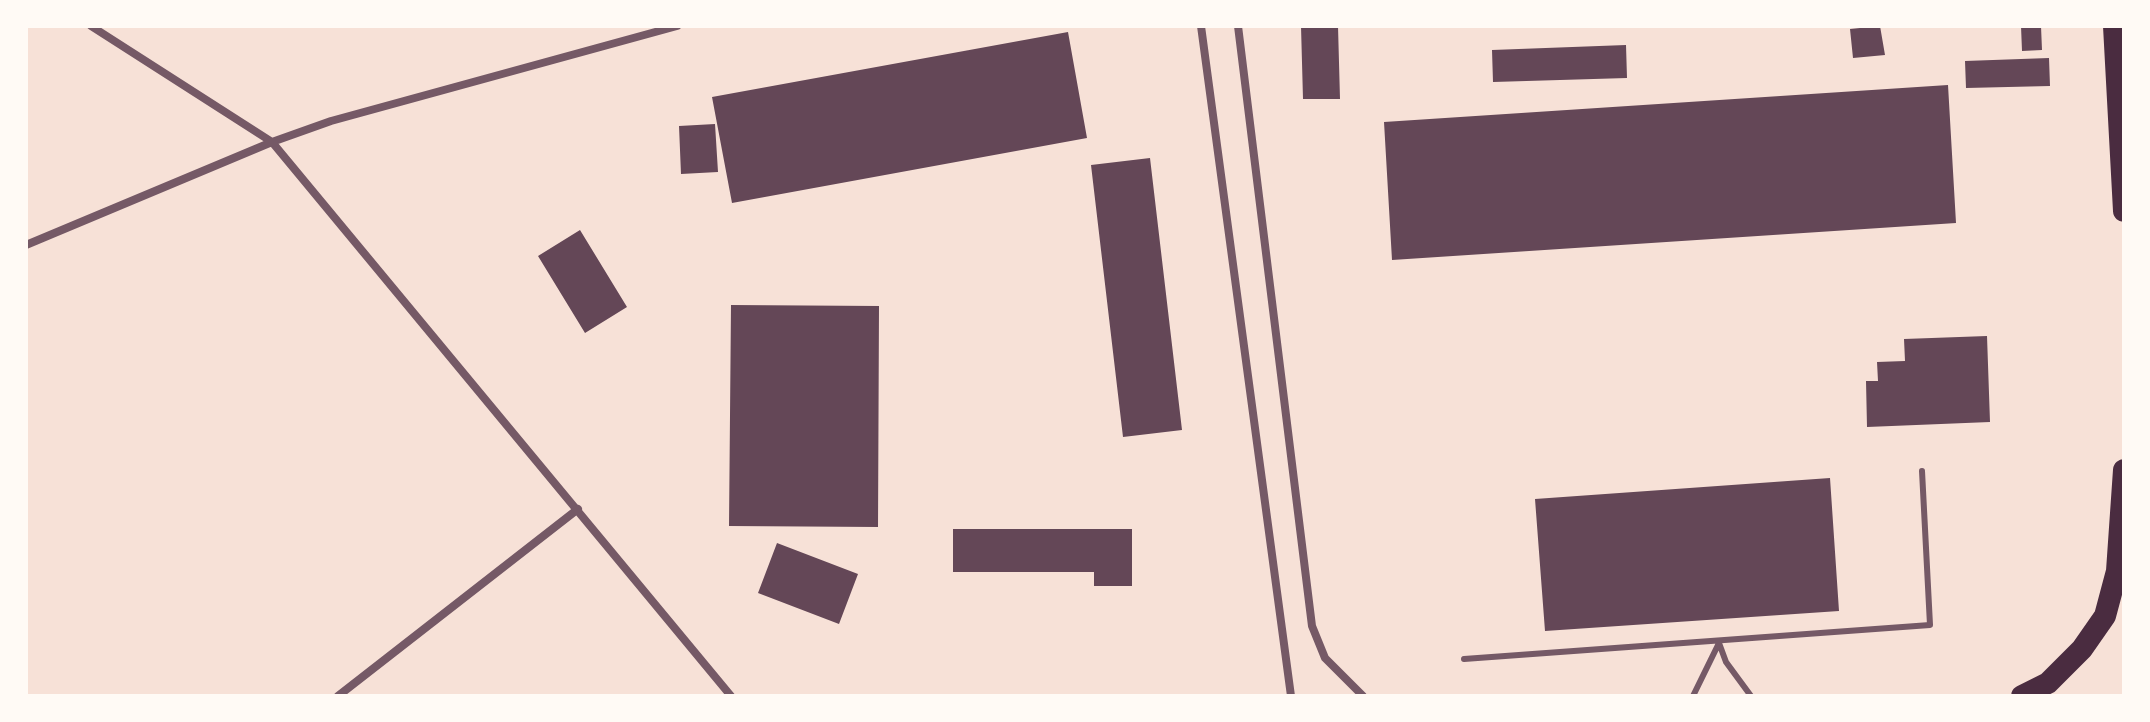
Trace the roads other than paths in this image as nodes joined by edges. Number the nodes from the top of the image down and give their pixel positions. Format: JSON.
{"nodes":[{"id":1,"x":91,"y":26,"type":"edge"},
{"id":2,"x":677,"y":26,"type":"edge"},
{"id":3,"x":1201,"y":26,"type":"edge"},
{"id":4,"x":1238,"y":26,"type":"edge"},
{"id":5,"x":2114,"y":26,"type":"edge"},
{"id":6,"x":272,"y":142,"type":"junction"},
{"id":7,"x":2124,"y":211,"type":"edge"},
{"id":8,"x":26,"y":245,"type":"edge"},
{"id":9,"x":2124,"y":470,"type":"edge"},
{"id":10,"x":1922,"y":471,"type":"dead end"},
{"id":11,"x":578,"y":509,"type":"junction"},
{"id":12,"x":1719,"y":643,"type":"junction"},
{"id":13,"x":1464,"y":659,"type":"dead end"},
{"id":14,"x":338,"y":696,"type":"edge"},
{"id":15,"x":731,"y":696,"type":"edge"},
{"id":16,"x":1291,"y":696,"type":"edge"},
{"id":17,"x":1363,"y":696,"type":"edge"},
{"id":18,"x":1693,"y":696,"type":"edge"},
{"id":19,"x":1751,"y":696,"type":"edge"},
{"id":20,"x":2022,"y":696,"type":"edge"}],
"edges":[{"from":1,"to":6,"type":"street"},
{"from":2,"to":6,"type":"street"},
{"from":3,"to":16,"type":"street"},
{"from":4,"to":17,"type":"street"},
{"from":5,"to":7,"type":"highway"},
{"from":6,"to":8,"type":"street"},
{"from":6,"to":11,"type":"street"},
{"from":9,"to":20,"type":"highway"},
{"from":10,"to":12,"type":"lane"},
{"from":11,"to":14,"type":"street"},
{"from":11,"to":15,"type":"street"},
{"from":12,"to":13,"type":"lane"},
{"from":12,"to":18,"type":"lane"},
{"from":12,"to":19,"type":"lane"}]}
